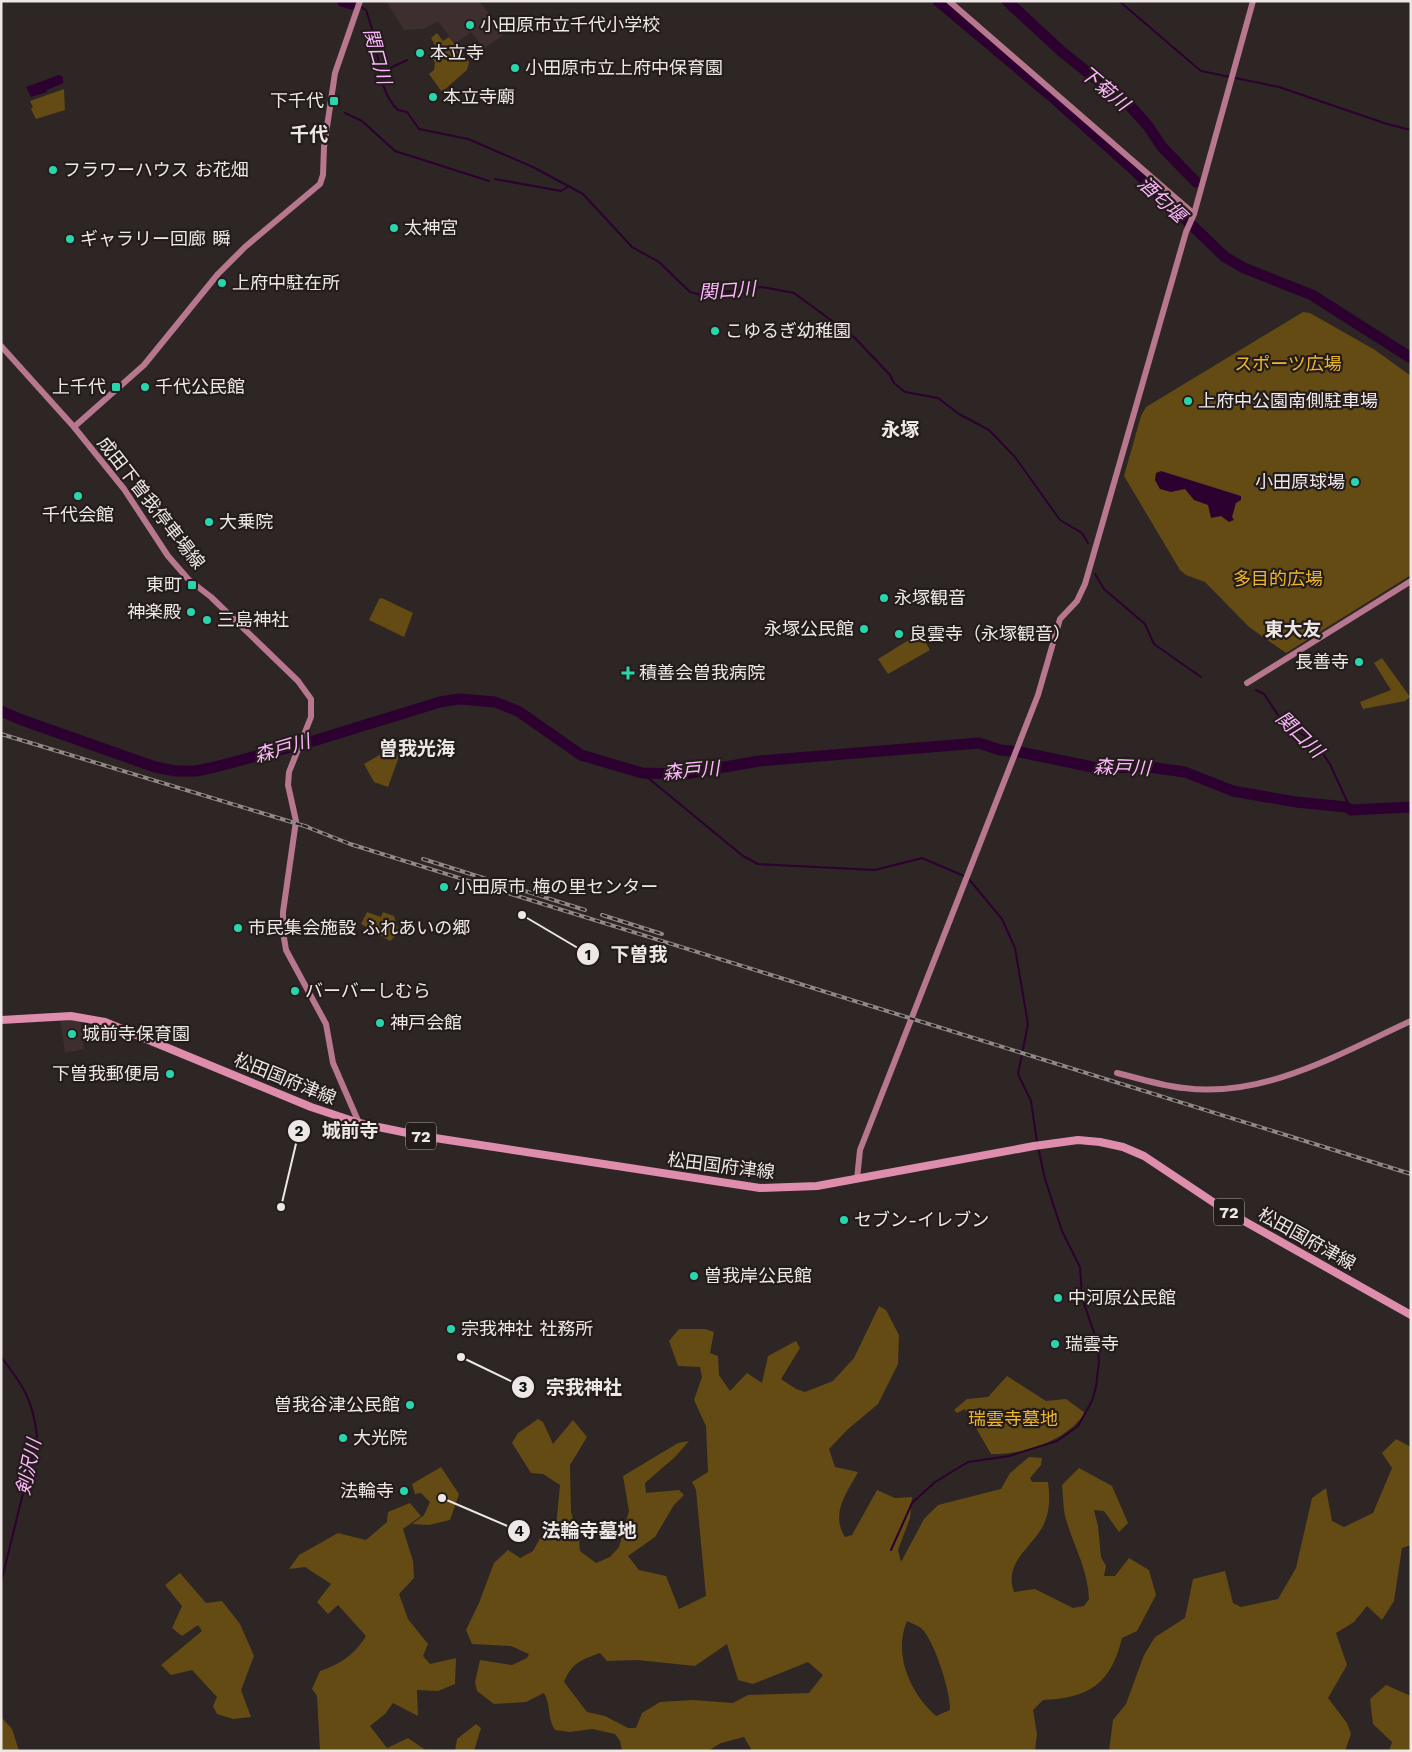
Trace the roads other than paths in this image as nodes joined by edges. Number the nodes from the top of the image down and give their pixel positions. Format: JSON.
{"nodes":[{"id":1,"x":949,"y":1,"type":"edge"},
{"id":2,"x":1253,"y":1,"type":"edge"},
{"id":3,"x":359,"y":4,"type":"edge"},
{"id":4,"x":1194,"y":215,"type":"junction"},
{"id":5,"x":1,"y":346,"type":"edge"},
{"id":6,"x":74,"y":428,"type":"junction"},
{"id":7,"x":1411,"y":581,"type":"edge"},
{"id":8,"x":1247,"y":683,"type":"dead end"},
{"id":9,"x":1,"y":1020,"type":"edge"},
{"id":10,"x":1411,"y":1021,"type":"edge"},
{"id":11,"x":1117,"y":1073,"type":"dead end"},
{"id":12,"x":359,"y":1123,"type":"junction"},
{"id":13,"x":857,"y":1179,"type":"junction"},
{"id":14,"x":1411,"y":1315,"type":"edge"}],
"edges":[{"from":1,"to":4,"type":"street"},
{"from":2,"to":4,"type":"street"},
{"from":3,"to":6,"type":"street","name":"成田下曽我停車場線"},
{"from":4,"to":13,"type":"street"},
{"from":5,"to":6,"type":"street"},
{"from":6,"to":12,"type":"street","name":"成田下曽我停車場線"},
{"from":7,"to":8,"type":"street"},
{"from":9,"to":12,"type":"main road","name":"松田国府津線","number":"72"},
{"from":10,"to":11,"type":"street"},
{"from":12,"to":13,"type":"main road","name":"松田国府津線","number":"72"},
{"from":13,"to":14,"type":"main road","name":"松田国府津線","number":"72"}]}
